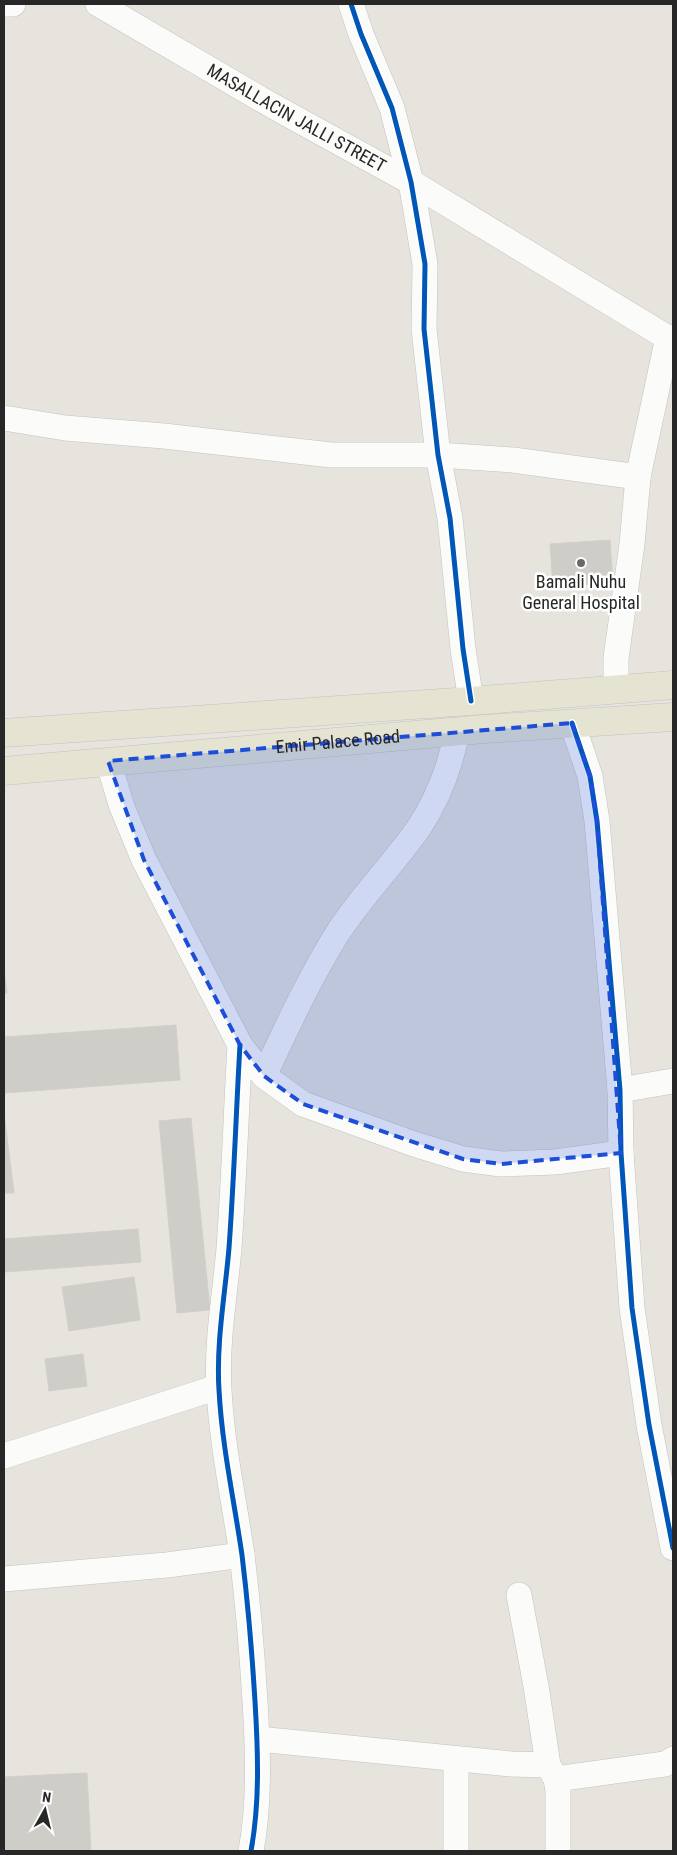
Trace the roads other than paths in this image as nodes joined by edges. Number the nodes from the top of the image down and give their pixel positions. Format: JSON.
{"nodes":[{"id":1,"x":4,"y":4,"type":"edge"},
{"id":2,"x":13,"y":4,"type":"edge"},
{"id":3,"x":98,"y":4,"type":"edge"},
{"id":4,"x":351,"y":4,"type":"edge"},
{"id":5,"x":411,"y":182,"type":"junction"},
{"id":6,"x":671,"y":339,"type":"edge"},
{"id":7,"x":4,"y":418,"type":"edge"},
{"id":8,"x":438,"y":455,"type":"junction"},
{"id":9,"x":638,"y":477,"type":"junction"},
{"id":10,"x":673,"y":685,"type":"edge"},
{"id":11,"x":616,"y":690,"type":"junction"},
{"id":12,"x":471,"y":700,"type":"junction"},
{"id":13,"x":673,"y":717,"type":"edge"},
{"id":14,"x":572,"y":723,"type":"junction"},
{"id":15,"x":457,"y":731,"type":"junction"},
{"id":16,"x":4,"y":733,"type":"edge"},
{"id":17,"x":108,"y":761,"type":"junction"},
{"id":18,"x":4,"y":771,"type":"edge"},
{"id":19,"x":240,"y":1045,"type":"junction"},
{"id":20,"x":264,"y":1076,"type":"junction"},
{"id":21,"x":673,"y":1081,"type":"edge"},
{"id":22,"x":620,"y":1090,"type":"junction"},
{"id":23,"x":621,"y":1153,"type":"junction"},
{"id":24,"x":218,"y":1387,"type":"junction"},
{"id":25,"x":664,"y":1455,"type":"edge"},
{"id":26,"x":4,"y":1456,"type":"edge"},
{"id":27,"x":673,"y":1548,"type":"edge"},
{"id":28,"x":242,"y":1555,"type":"junction"},
{"id":29,"x":4,"y":1579,"type":"edge"},
{"id":30,"x":519,"y":1594,"type":"dead end"},
{"id":31,"x":258,"y":1739,"type":"junction"},
{"id":32,"x":456,"y":1759,"type":"junction"},
{"id":33,"x":673,"y":1759,"type":"edge"},
{"id":34,"x":552,"y":1772,"type":"junction"},
{"id":35,"x":251,"y":1851,"type":"edge"},
{"id":36,"x":456,"y":1851,"type":"edge"},
{"id":37,"x":558,"y":1851,"type":"edge"}],
"edges":[{"from":1,"to":2,"type":"street"},
{"from":3,"to":5,"type":"street","name":"MASALLACIN JALLI STREET"},
{"from":4,"to":5,"type":"street"},
{"from":5,"to":6,"type":"street","name":"MASALLACIN JALLI STREET"},
{"from":5,"to":8,"type":"street"},
{"from":6,"to":9,"type":"street"},
{"from":7,"to":8,"type":"street"},
{"from":8,"to":9,"type":"street"},
{"from":8,"to":12,"type":"street"},
{"from":9,"to":11,"type":"street"},
{"from":10,"to":11,"type":"main road","name":"Emir Palace Road"},
{"from":11,"to":12,"type":"main road","name":"Emir Palace Road"},
{"from":12,"to":16,"type":"main road","name":"Emir Palace Road"},
{"from":13,"to":14,"type":"main road","name":"Emir Palace Road"},
{"from":14,"to":15,"type":"main road","name":"Emir Palace Road"},
{"from":14,"to":22,"type":"street"},
{"from":15,"to":17,"type":"main road","name":"Emir Palace Road"},
{"from":15,"to":20,"type":"street"},
{"from":17,"to":18,"type":"main road","name":"Emir Palace Road"},
{"from":17,"to":19,"type":"street"},
{"from":19,"to":20,"type":"street"},
{"from":19,"to":24,"type":"street"},
{"from":20,"to":23,"type":"street"},
{"from":21,"to":22,"type":"street"},
{"from":22,"to":23,"type":"street"},
{"from":23,"to":25,"type":"street"},
{"from":24,"to":26,"type":"street"},
{"from":24,"to":28,"type":"street"},
{"from":25,"to":27,"type":"street"},
{"from":28,"to":29,"type":"street"},
{"from":28,"to":31,"type":"street"},
{"from":30,"to":34,"type":"street"},
{"from":31,"to":32,"type":"street"},
{"from":31,"to":35,"type":"street"},
{"from":32,"to":34,"type":"street"},
{"from":32,"to":36,"type":"street"},
{"from":33,"to":34,"type":"street"},
{"from":34,"to":37,"type":"street"}]}
